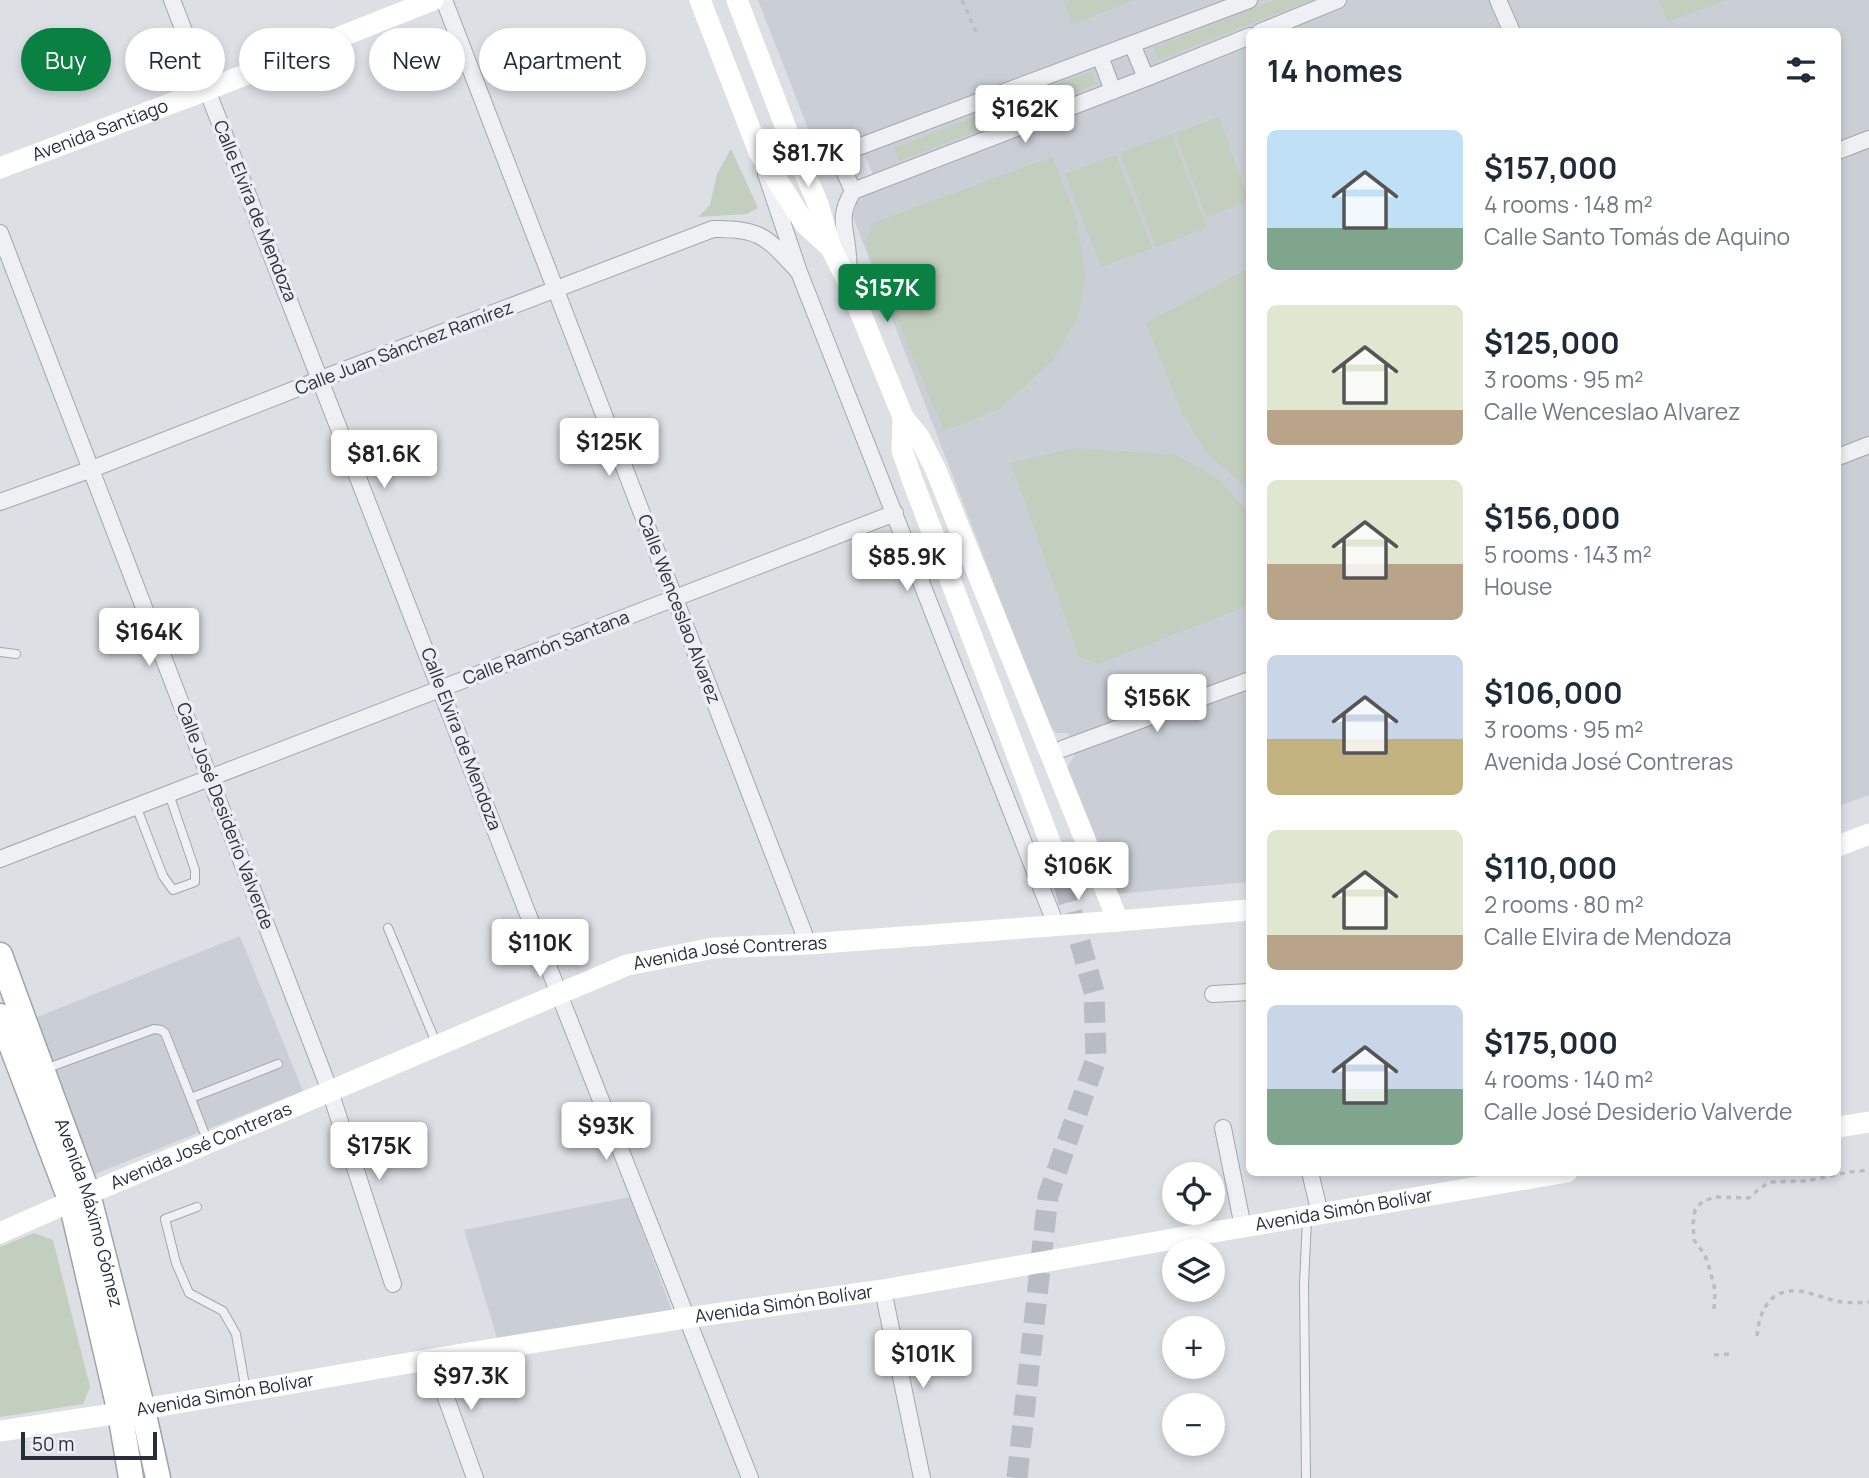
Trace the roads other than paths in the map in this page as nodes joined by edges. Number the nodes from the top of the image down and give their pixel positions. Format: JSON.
{"nodes":[{"id":1,"x":172,"y":0,"type":"edge"},
{"id":2,"x":433,"y":0,"type":"edge"},
{"id":3,"x":444,"y":0,"type":"edge"},
{"id":4,"x":700,"y":0,"type":"edge"},
{"id":5,"x":737,"y":0,"type":"edge"},
{"id":6,"x":1249,"y":0,"type":"edge"},
{"id":7,"x":1338,"y":0,"type":"edge"},
{"id":8,"x":1499,"y":0,"type":"edge"},
{"id":9,"x":183,"y":28,"type":"edge"},
{"id":10,"x":1270,"y":28,"type":"edge"},
{"id":11,"x":1510,"y":28,"type":"edge"},
{"id":12,"x":1246,"y":38,"type":"edge"},
{"id":13,"x":1132,"y":44,"type":"junction"},
{"id":14,"x":1100,"y":56,"type":"junction"},
{"id":15,"x":1146,"y":78,"type":"junction"},
{"id":16,"x":225,"y":83,"type":"edge"},
{"id":17,"x":1113,"y":90,"type":"junction"},
{"id":18,"x":204,"y":91,"type":"edge"},
{"id":19,"x":207,"y":91,"type":"edge"},
{"id":20,"x":789,"y":136,"type":"junction"},
{"id":21,"x":1869,"y":139,"type":"edge"},
{"id":22,"x":1841,"y":150,"type":"edge"},
{"id":23,"x":759,"y":152,"type":"junction"},
{"id":24,"x":837,"y":155,"type":"junction"},
{"id":25,"x":0,"y":167,"type":"edge"},
{"id":26,"x":853,"y":191,"type":"junction"},
{"id":27,"x":0,"y":233,"type":"edge"},
{"id":28,"x":831,"y":248,"type":"junction"},
{"id":29,"x":799,"y":272,"type":"junction"},
{"id":30,"x":848,"y":282,"type":"junction"},
{"id":31,"x":556,"y":290,"type":"junction"},
{"id":32,"x":321,"y":379,"type":"junction"},
{"id":33,"x":903,"y":417,"type":"junction"},
{"id":34,"x":1869,"y":445,"type":"edge"},
{"id":35,"x":1841,"y":456,"type":"edge"},
{"id":36,"x":92,"y":469,"type":"junction"},
{"id":37,"x":0,"y":502,"type":"edge"},
{"id":38,"x":895,"y":513,"type":"junction"},
{"id":39,"x":675,"y":598,"type":"junction"},
{"id":40,"x":0,"y":652,"type":"edge"},
{"id":41,"x":16,"y":654,"type":"dead end"},
{"id":42,"x":1246,"y":681,"type":"edge"},
{"id":43,"x":442,"y":689,"type":"junction"},
{"id":44,"x":1051,"y":753,"type":"junction"},
{"id":45,"x":210,"y":778,"type":"junction"},
{"id":46,"x":169,"y":794,"type":"junction"},
{"id":47,"x":136,"y":806,"type":"junction"},
{"id":48,"x":1869,"y":834,"type":"edge"},
{"id":49,"x":1841,"y":845,"type":"edge"},
{"id":50,"x":0,"y":859,"type":"edge"},
{"id":51,"x":1058,"y":863,"type":"tunnel mouth"},
{"id":52,"x":1246,"y":910,"type":"edge"},
{"id":53,"x":1118,"y":921,"type":"junction"},
{"id":54,"x":1056,"y":925,"type":"junction"},
{"id":55,"x":388,"y":928,"type":"dead end"},
{"id":56,"x":807,"y":944,"type":"junction"},
{"id":57,"x":0,"y":955,"type":"edge"},
{"id":58,"x":1246,"y":992,"type":"edge"},
{"id":59,"x":559,"y":994,"type":"junction"},
{"id":60,"x":1213,"y":994,"type":"dead end"},
{"id":61,"x":0,"y":1016,"type":"edge"},
{"id":62,"x":438,"y":1045,"type":"junction"},
{"id":63,"x":278,"y":1064,"type":"dead end"},
{"id":64,"x":42,"y":1070,"type":"junction"},
{"id":65,"x":330,"y":1091,"type":"junction"},
{"id":66,"x":191,"y":1098,"type":"junction"},
{"id":67,"x":1869,"y":1122,"type":"edge"},
{"id":68,"x":1841,"y":1127,"type":"edge"},
{"id":69,"x":1223,"y":1128,"type":"dead end"},
{"id":70,"x":208,"y":1142,"type":"junction"},
{"id":71,"x":1310,"y":1176,"type":"edge"},
{"id":72,"x":1543,"y":1176,"type":"edge"},
{"id":73,"x":79,"y":1198,"type":"junction"},
{"id":74,"x":197,"y":1207,"type":"dead end"},
{"id":75,"x":1313,"y":1215,"type":"junction"},
{"id":76,"x":1243,"y":1227,"type":"junction"},
{"id":77,"x":0,"y":1233,"type":"edge"},
{"id":78,"x":393,"y":1284,"type":"dead end"},
{"id":79,"x":883,"y":1290,"type":"junction"},
{"id":80,"x":686,"y":1318,"type":"junction"},
{"id":81,"x":432,"y":1359,"type":"junction"},
{"id":82,"x":246,"y":1391,"type":"junction"},
{"id":83,"x":132,"y":1411,"type":"junction"},
{"id":84,"x":0,"y":1431,"type":"edge"},
{"id":85,"x":131,"y":1478,"type":"edge"},
{"id":86,"x":158,"y":1478,"type":"edge"},
{"id":87,"x":475,"y":1478,"type":"edge"},
{"id":88,"x":750,"y":1478,"type":"edge"},
{"id":89,"x":922,"y":1478,"type":"edge"},
{"id":90,"x":1306,"y":1478,"type":"edge"}],
"edges":[{"from":1,"to":9,"type":"street","name":"Calle Elvira de Mendoza"},
{"from":2,"to":16,"type":"main road","name":"Avenida Santiago"},
{"from":3,"to":31,"type":"street","name":"Calle Wenceslao Alvarez"},
{"from":4,"to":23,"type":"main road"},
{"from":5,"to":20,"type":"main road"},
{"from":6,"to":13,"type":"street"},
{"from":7,"to":10,"type":"street"},
{"from":8,"to":11,"type":"street"},
{"from":12,"to":15,"type":"street"},
{"from":13,"to":14,"type":"street"},
{"from":13,"to":15,"type":"street"},
{"from":14,"to":17,"type":"street"},
{"from":14,"to":24,"type":"street"},
{"from":15,"to":17,"type":"street"},
{"from":17,"to":26,"type":"street"},
{"from":18,"to":25,"type":"main road","name":"Avenida Santiago"},
{"from":19,"to":32,"type":"street","name":"Calle Elvira de Mendoza"},
{"from":20,"to":24,"type":"street"},
{"from":20,"to":28,"type":"main road"},
{"from":21,"to":22,"type":"street"},
{"from":23,"to":28,"type":"main road"},
{"from":23,"to":29,"type":"street"},
{"from":24,"to":26,"type":"street"},
{"from":26,"to":30,"type":"street"},
{"from":27,"to":36,"type":"street","name":"Calle José Desiderio Valverde"},
{"from":28,"to":30,"type":"main road"},
{"from":29,"to":31,"type":"street","name":"Calle Juan Sánchez Ramírez"},
{"from":29,"to":38,"type":"street"},
{"from":30,"to":33,"type":"main road"},
{"from":31,"to":32,"type":"street","name":"Calle Juan Sánchez Ramírez"},
{"from":31,"to":39,"type":"street","name":"Calle Wenceslao Alvarez"},
{"from":32,"to":36,"type":"street","name":"Calle Juan Sánchez Ramírez"},
{"from":32,"to":43,"type":"street","name":"Calle Elvira de Mendoza"},
{"from":33,"to":44,"type":"main road"},
{"from":33,"to":51,"type":"main road"},
{"from":34,"to":35,"type":"street"},
{"from":36,"to":37,"type":"street","name":"Calle Juan Sánchez Ramírez"},
{"from":36,"to":45,"type":"street","name":"Calle José Desiderio Valverde"},
{"from":38,"to":39,"type":"street","name":"Calle Ramón Santana"},
{"from":38,"to":54,"type":"street"},
{"from":39,"to":43,"type":"street","name":"Calle Ramón Santana"},
{"from":39,"to":56,"type":"street","name":"Calle Wenceslao Alvarez"},
{"from":40,"to":41,"type":"lane"},
{"from":42,"to":44,"type":"street"},
{"from":43,"to":45,"type":"street","name":"Calle Ramón Santana"},
{"from":43,"to":59,"type":"street","name":"Calle Elvira de Mendoza"},
{"from":44,"to":53,"type":"main road"},
{"from":45,"to":46,"type":"street","name":"Calle Ramón Santana"},
{"from":45,"to":65,"type":"street","name":"Calle José Desiderio Valverde"},
{"from":46,"to":47,"type":"street","name":"Calle Ramón Santana"},
{"from":46,"to":47,"type":"lane"},
{"from":47,"to":50,"type":"street","name":"Calle Ramón Santana"},
{"from":48,"to":49,"type":"main road"},
{"from":52,"to":53,"type":"main road","name":"Avenida José Contreras"},
{"from":53,"to":54,"type":"main road","name":"Avenida José Contreras"},
{"from":54,"to":56,"type":"main road","name":"Avenida José Contreras"},
{"from":55,"to":62,"type":"lane"},
{"from":56,"to":59,"type":"main road","name":"Avenida José Contreras"},
{"from":57,"to":64,"type":"main road","name":"Avenida Máximo Gómez"},
{"from":58,"to":60,"type":"street"},
{"from":59,"to":62,"type":"main road","name":"Avenida José Contreras"},
{"from":59,"to":80,"type":"street","name":"Calle Elvira de Mendoza"},
{"from":61,"to":73,"type":"main road","name":"Avenida Máximo Gómez"},
{"from":62,"to":65,"type":"main road","name":"Avenida José Contreras"},
{"from":63,"to":66,"type":"lane"},
{"from":64,"to":66,"type":"lane"},
{"from":64,"to":73,"type":"main road","name":"Avenida Máximo Gómez"},
{"from":65,"to":70,"type":"main road","name":"Avenida José Contreras"},
{"from":65,"to":78,"type":"street","name":"Calle José Desiderio Valverde"},
{"from":66,"to":70,"type":"lane"},
{"from":67,"to":68,"type":"main road"},
{"from":69,"to":76,"type":"street"},
{"from":70,"to":73,"type":"main road","name":"Avenida José Contreras"},
{"from":71,"to":75,"type":"street"},
{"from":72,"to":75,"type":"main road","name":"Avenida Simón Bolívar"},
{"from":73,"to":77,"type":"main road","name":"Avenida José Contreras"},
{"from":73,"to":83,"type":"main road","name":"Avenida Máximo Gómez"},
{"from":74,"to":82,"type":"lane"},
{"from":75,"to":76,"type":"main road","name":"Avenida Simón Bolívar"},
{"from":75,"to":90,"type":"lane"},
{"from":76,"to":79,"type":"main road","name":"Avenida Simón Bolívar"},
{"from":79,"to":80,"type":"main road","name":"Avenida Simón Bolívar"},
{"from":79,"to":89,"type":"street"},
{"from":80,"to":81,"type":"main road","name":"Avenida Simón Bolívar"},
{"from":80,"to":88,"type":"street","name":"Calle Elvira de Mendoza"},
{"from":81,"to":82,"type":"main road","name":"Avenida Simón Bolívar"},
{"from":81,"to":87,"type":"street"},
{"from":82,"to":83,"type":"main road","name":"Avenida Simón Bolívar"},
{"from":83,"to":84,"type":"main road","name":"Avenida Simón Bolívar"},
{"from":83,"to":85,"type":"main road","name":"Avenida Máximo Gómez"},
{"from":83,"to":86,"type":"main road","name":"Avenida Máximo Gómez"}]}
